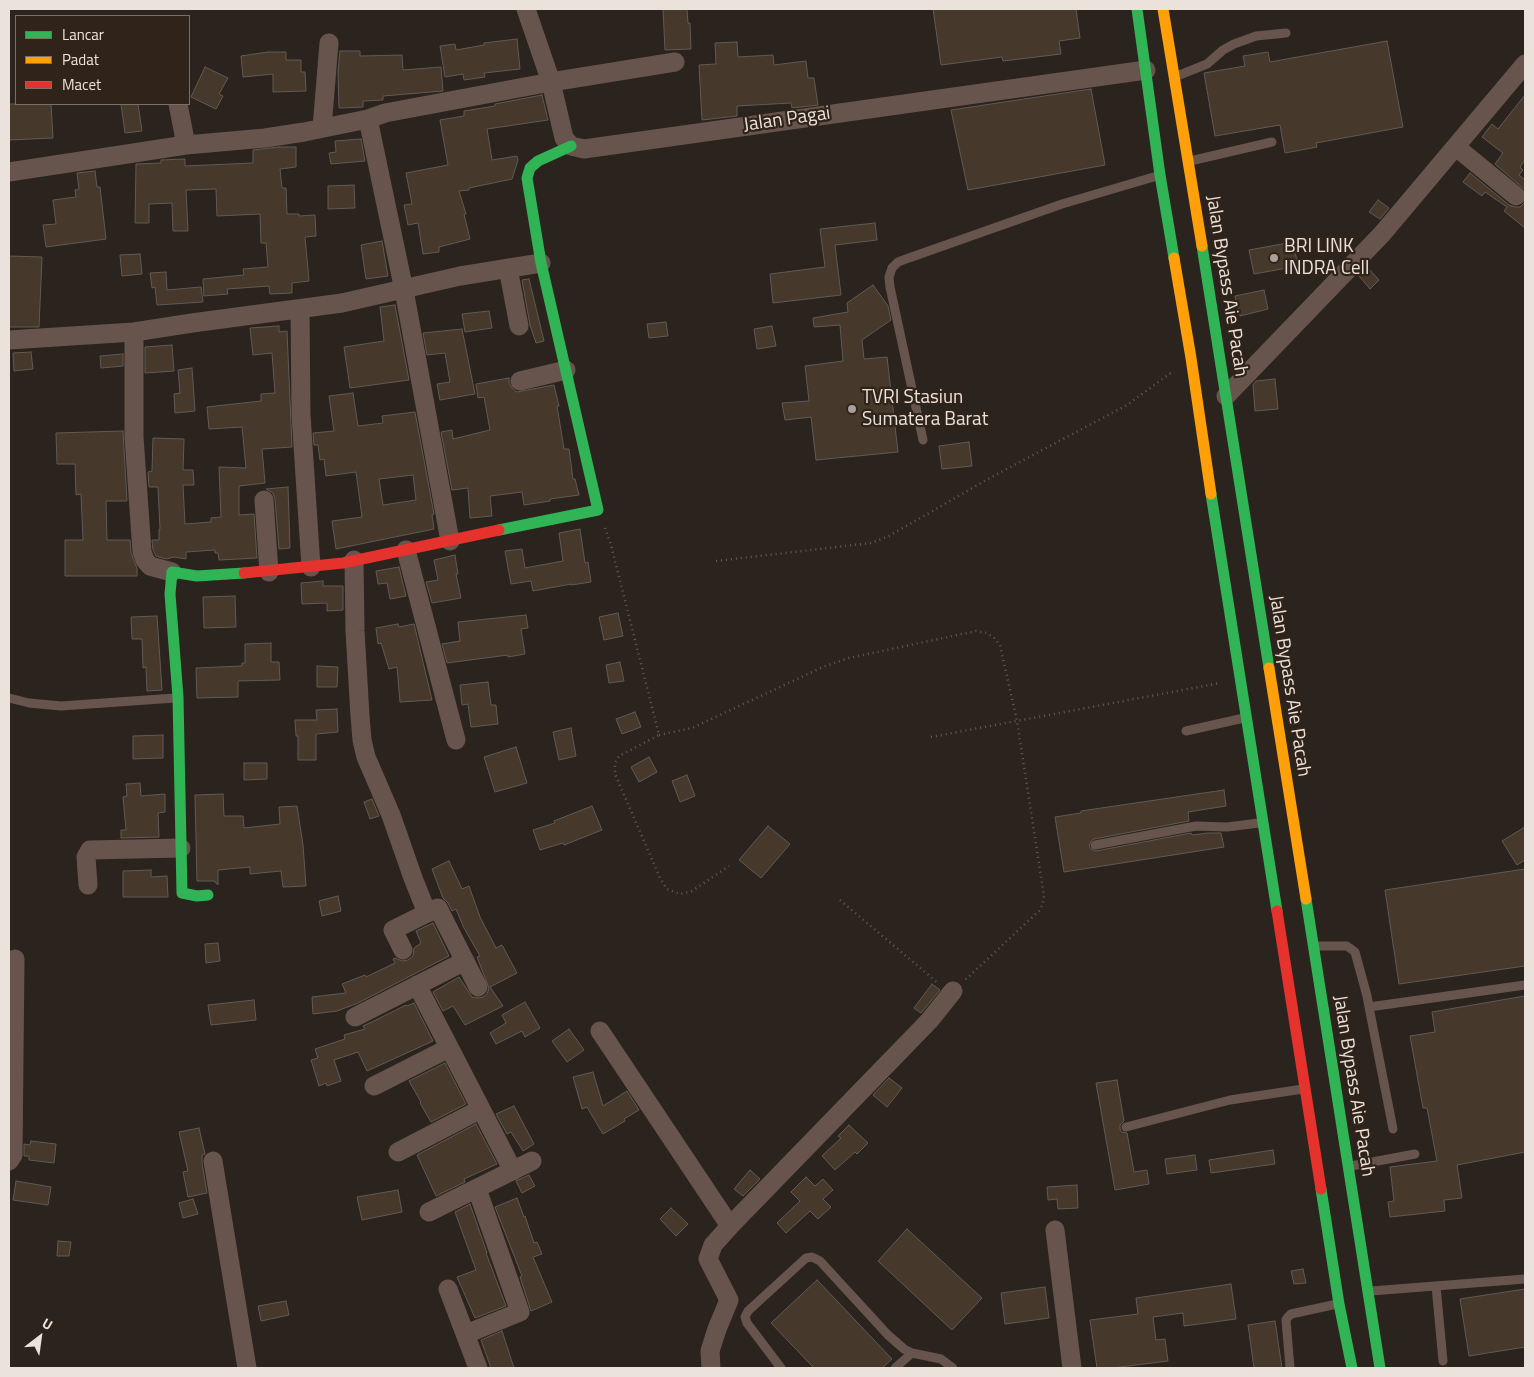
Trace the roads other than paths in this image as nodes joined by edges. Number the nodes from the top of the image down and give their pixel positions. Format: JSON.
{"nodes":[{"id":1,"x":526,"y":9,"type":"edge"},
{"id":2,"x":1137,"y":9,"type":"edge"},
{"id":3,"x":1163,"y":9,"type":"edge"},
{"id":4,"x":1286,"y":33,"type":"dead end"},
{"id":5,"x":329,"y":43,"type":"dead end"},
{"id":6,"x":675,"y":62,"type":"dead end"},
{"id":7,"x":1525,"y":64,"type":"edge"},
{"id":8,"x":1146,"y":70,"type":"junction"},
{"id":9,"x":1174,"y":77,"type":"junction"},
{"id":10,"x":551,"y":82,"type":"junction"},
{"id":11,"x":178,"y":105,"type":"edge"},
{"id":12,"x":368,"y":119,"type":"junction"},
{"id":13,"x":322,"y":128,"type":"junction"},
{"id":14,"x":1272,"y":142,"type":"dead end"},
{"id":15,"x":186,"y":145,"type":"junction"},
{"id":16,"x":571,"y":146,"type":"junction"},
{"id":17,"x":1456,"y":147,"type":"junction"},
{"id":18,"x":1188,"y":162,"type":"junction"},
{"id":19,"x":9,"y":172,"type":"edge"},
{"id":20,"x":1160,"y":175,"type":"junction"},
{"id":21,"x":1516,"y":196,"type":"dead end"},
{"id":22,"x":541,"y":263,"type":"junction"},
{"id":23,"x":508,"y":268,"type":"junction"},
{"id":24,"x":404,"y":290,"type":"junction"},
{"id":25,"x":300,"y":309,"type":"junction"},
{"id":26,"x":519,"y":326,"type":"dead end"},
{"id":27,"x":134,"y":332,"type":"junction"},
{"id":28,"x":9,"y":340,"type":"edge"},
{"id":29,"x":566,"y":370,"type":"junction"},
{"id":30,"x":520,"y":380,"type":"dead end"},
{"id":31,"x":1226,"y":396,"type":"junction"},
{"id":32,"x":923,"y":440,"type":"dead end"},
{"id":33,"x":264,"y":500,"type":"dead end"},
{"id":34,"x":450,"y":542,"type":"junction"},
{"id":35,"x":406,"y":550,"type":"junction"},
{"id":36,"x":354,"y":560,"type":"junction"},
{"id":37,"x":311,"y":567,"type":"junction"},
{"id":38,"x":172,"y":572,"type":"junction"},
{"id":39,"x":270,"y":572,"type":"junction"},
{"id":40,"x":9,"y":698,"type":"edge"},
{"id":41,"x":178,"y":698,"type":"junction"},
{"id":42,"x":1246,"y":717,"type":"junction"},
{"id":43,"x":1186,"y":731,"type":"dead end"},
{"id":44,"x":456,"y":740,"type":"dead end"},
{"id":45,"x":1266,"y":748,"type":"junction"},
{"id":46,"x":1264,"y":822,"type":"junction"},
{"id":47,"x":1094,"y":845,"type":"dead end"},
{"id":48,"x":181,"y":848,"type":"junction"},
{"id":49,"x":88,"y":885,"type":"dead end"},
{"id":50,"x":208,"y":895,"type":"dead end"},
{"id":51,"x":427,"y":913,"type":"junction"},
{"id":52,"x":1312,"y":946,"type":"junction"},
{"id":53,"x":403,"y":950,"type":"dead end"},
{"id":54,"x":15,"y":959,"type":"dead end"},
{"id":55,"x":465,"y":961,"type":"junction"},
{"id":56,"x":1525,"y":985,"type":"edge"},
{"id":57,"x":417,"y":986,"type":"junction"},
{"id":58,"x":478,"y":987,"type":"dead end"},
{"id":59,"x":953,"y":991,"type":"road end"},
{"id":60,"x":1369,"y":1007,"type":"junction"},
{"id":61,"x":355,"y":1017,"type":"dead end"},
{"id":62,"x":600,"y":1031,"type":"dead end"},
{"id":63,"x":449,"y":1048,"type":"junction"},
{"id":64,"x":374,"y":1086,"type":"dead end"},
{"id":65,"x":1306,"y":1089,"type":"junction"},
{"id":66,"x":480,"y":1108,"type":"junction"},
{"id":67,"x":1126,"y":1127,"type":"dead end"},
{"id":68,"x":1393,"y":1129,"type":"dead end"},
{"id":69,"x":398,"y":1152,"type":"dead end"},
{"id":70,"x":1414,"y":1154,"type":"dead end"},
{"id":71,"x":9,"y":1161,"type":"edge"},
{"id":72,"x":213,"y":1161,"type":"dead end"},
{"id":73,"x":532,"y":1161,"type":"dead end"},
{"id":74,"x":1348,"y":1166,"type":"junction"},
{"id":75,"x":513,"y":1171,"type":"junction"},
{"id":76,"x":477,"y":1189,"type":"junction"},
{"id":77,"x":429,"y":1212,"type":"dead end"},
{"id":78,"x":730,"y":1226,"type":"junction"},
{"id":79,"x":1055,"y":1230,"type":"dead end"},
{"id":80,"x":1525,"y":1278,"type":"edge"},
{"id":81,"x":1436,"y":1286,"type":"junction"},
{"id":82,"x":448,"y":1289,"type":"dead end"},
{"id":83,"x":1368,"y":1291,"type":"junction"},
{"id":84,"x":1339,"y":1304,"type":"junction"},
{"id":85,"x":466,"y":1334,"type":"junction"},
{"id":86,"x":912,"y":1353,"type":"junction"},
{"id":87,"x":1443,"y":1360,"type":"dead end"},
{"id":88,"x":247,"y":1368,"type":"edge"},
{"id":89,"x":478,"y":1368,"type":"edge"},
{"id":90,"x":711,"y":1368,"type":"edge"},
{"id":91,"x":781,"y":1368,"type":"edge"},
{"id":92,"x":895,"y":1368,"type":"edge"},
{"id":93,"x":953,"y":1368,"type":"edge"},
{"id":94,"x":1072,"y":1368,"type":"edge"},
{"id":95,"x":1290,"y":1368,"type":"edge"},
{"id":96,"x":1352,"y":1368,"type":"edge"},
{"id":97,"x":1380,"y":1368,"type":"edge"}],
"edges":[{"from":1,"to":10,"type":"street"},
{"from":2,"to":8,"type":"main road"},
{"from":3,"to":9,"type":"main road","name":"Jalan Bypass Aie Pacah"},
{"from":4,"to":9,"type":"lane"},
{"from":5,"to":13,"type":"street"},
{"from":6,"to":10,"type":"street"},
{"from":7,"to":17,"type":"street"},
{"from":8,"to":16,"type":"street","name":"Jalan Pagai"},
{"from":8,"to":20,"type":"main road"},
{"from":9,"to":18,"type":"main road","name":"Jalan Bypass Aie Pacah"},
{"from":10,"to":12,"type":"street"},
{"from":10,"to":16,"type":"street"},
{"from":11,"to":15,"type":"street"},
{"from":12,"to":13,"type":"street"},
{"from":12,"to":24,"type":"street"},
{"from":13,"to":15,"type":"street"},
{"from":14,"to":18,"type":"lane"},
{"from":15,"to":19,"type":"street"},
{"from":16,"to":22,"type":"main road"},
{"from":17,"to":21,"type":"street"},
{"from":17,"to":31,"type":"street"},
{"from":18,"to":31,"type":"main road","name":"Jalan Bypass Aie Pacah"},
{"from":20,"to":32,"type":"lane"},
{"from":20,"to":42,"type":"main road"},
{"from":22,"to":23,"type":"street"},
{"from":22,"to":29,"type":"main road"},
{"from":23,"to":24,"type":"street"},
{"from":23,"to":26,"type":"street"},
{"from":24,"to":25,"type":"street"},
{"from":24,"to":34,"type":"street"},
{"from":25,"to":27,"type":"street"},
{"from":25,"to":37,"type":"street"},
{"from":27,"to":28,"type":"street"},
{"from":27,"to":38,"type":"street"},
{"from":29,"to":30,"type":"street"},
{"from":29,"to":34,"type":"main road"},
{"from":31,"to":45,"type":"main road","name":"Jalan Bypass Aie Pacah"},
{"from":33,"to":39,"type":"street"},
{"from":34,"to":35,"type":"main road"},
{"from":35,"to":36,"type":"main road"},
{"from":35,"to":44,"type":"street"},
{"from":36,"to":37,"type":"main road"},
{"from":36,"to":51,"type":"street"},
{"from":37,"to":39,"type":"main road"},
{"from":38,"to":39,"type":"main road"},
{"from":38,"to":41,"type":"main road"},
{"from":40,"to":41,"type":"lane"},
{"from":41,"to":48,"type":"main road"},
{"from":42,"to":43,"type":"lane"},
{"from":42,"to":45,"type":"main road"},
{"from":45,"to":46,"type":"main road"},
{"from":45,"to":52,"type":"main road","name":"Jalan Bypass Aie Pacah"},
{"from":46,"to":47,"type":"lane"},
{"from":46,"to":65,"type":"main road"},
{"from":48,"to":49,"type":"street"},
{"from":48,"to":50,"type":"main road"},
{"from":51,"to":53,"type":"street"},
{"from":51,"to":55,"type":"street"},
{"from":52,"to":60,"type":"lane"},
{"from":52,"to":74,"type":"main road","name":"Jalan Bypass Aie Pacah"},
{"from":54,"to":71,"type":"street"},
{"from":55,"to":57,"type":"street"},
{"from":55,"to":58,"type":"street"},
{"from":56,"to":60,"type":"lane"},
{"from":57,"to":61,"type":"street"},
{"from":57,"to":63,"type":"street"},
{"from":59,"to":78,"type":"street"},
{"from":60,"to":68,"type":"lane"},
{"from":62,"to":78,"type":"street"},
{"from":63,"to":64,"type":"street"},
{"from":63,"to":66,"type":"street"},
{"from":65,"to":67,"type":"lane"},
{"from":65,"to":84,"type":"main road"},
{"from":66,"to":69,"type":"street"},
{"from":66,"to":75,"type":"street"},
{"from":70,"to":74,"type":"lane"},
{"from":72,"to":88,"type":"street"},
{"from":73,"to":75,"type":"street"},
{"from":74,"to":83,"type":"main road","name":"Jalan Bypass Aie Pacah"},
{"from":75,"to":76,"type":"street"},
{"from":76,"to":77,"type":"street"},
{"from":76,"to":85,"type":"street"},
{"from":78,"to":90,"type":"street"},
{"from":79,"to":94,"type":"street"},
{"from":80,"to":81,"type":"lane"},
{"from":81,"to":83,"type":"lane"},
{"from":81,"to":87,"type":"lane"},
{"from":82,"to":85,"type":"street"},
{"from":83,"to":97,"type":"main road","name":"Jalan Bypass Aie Pacah"},
{"from":84,"to":95,"type":"lane"},
{"from":84,"to":96,"type":"main road"},
{"from":85,"to":89,"type":"street"},
{"from":86,"to":91,"type":"lane"},
{"from":86,"to":92,"type":"lane"},
{"from":86,"to":93,"type":"lane"}]}
